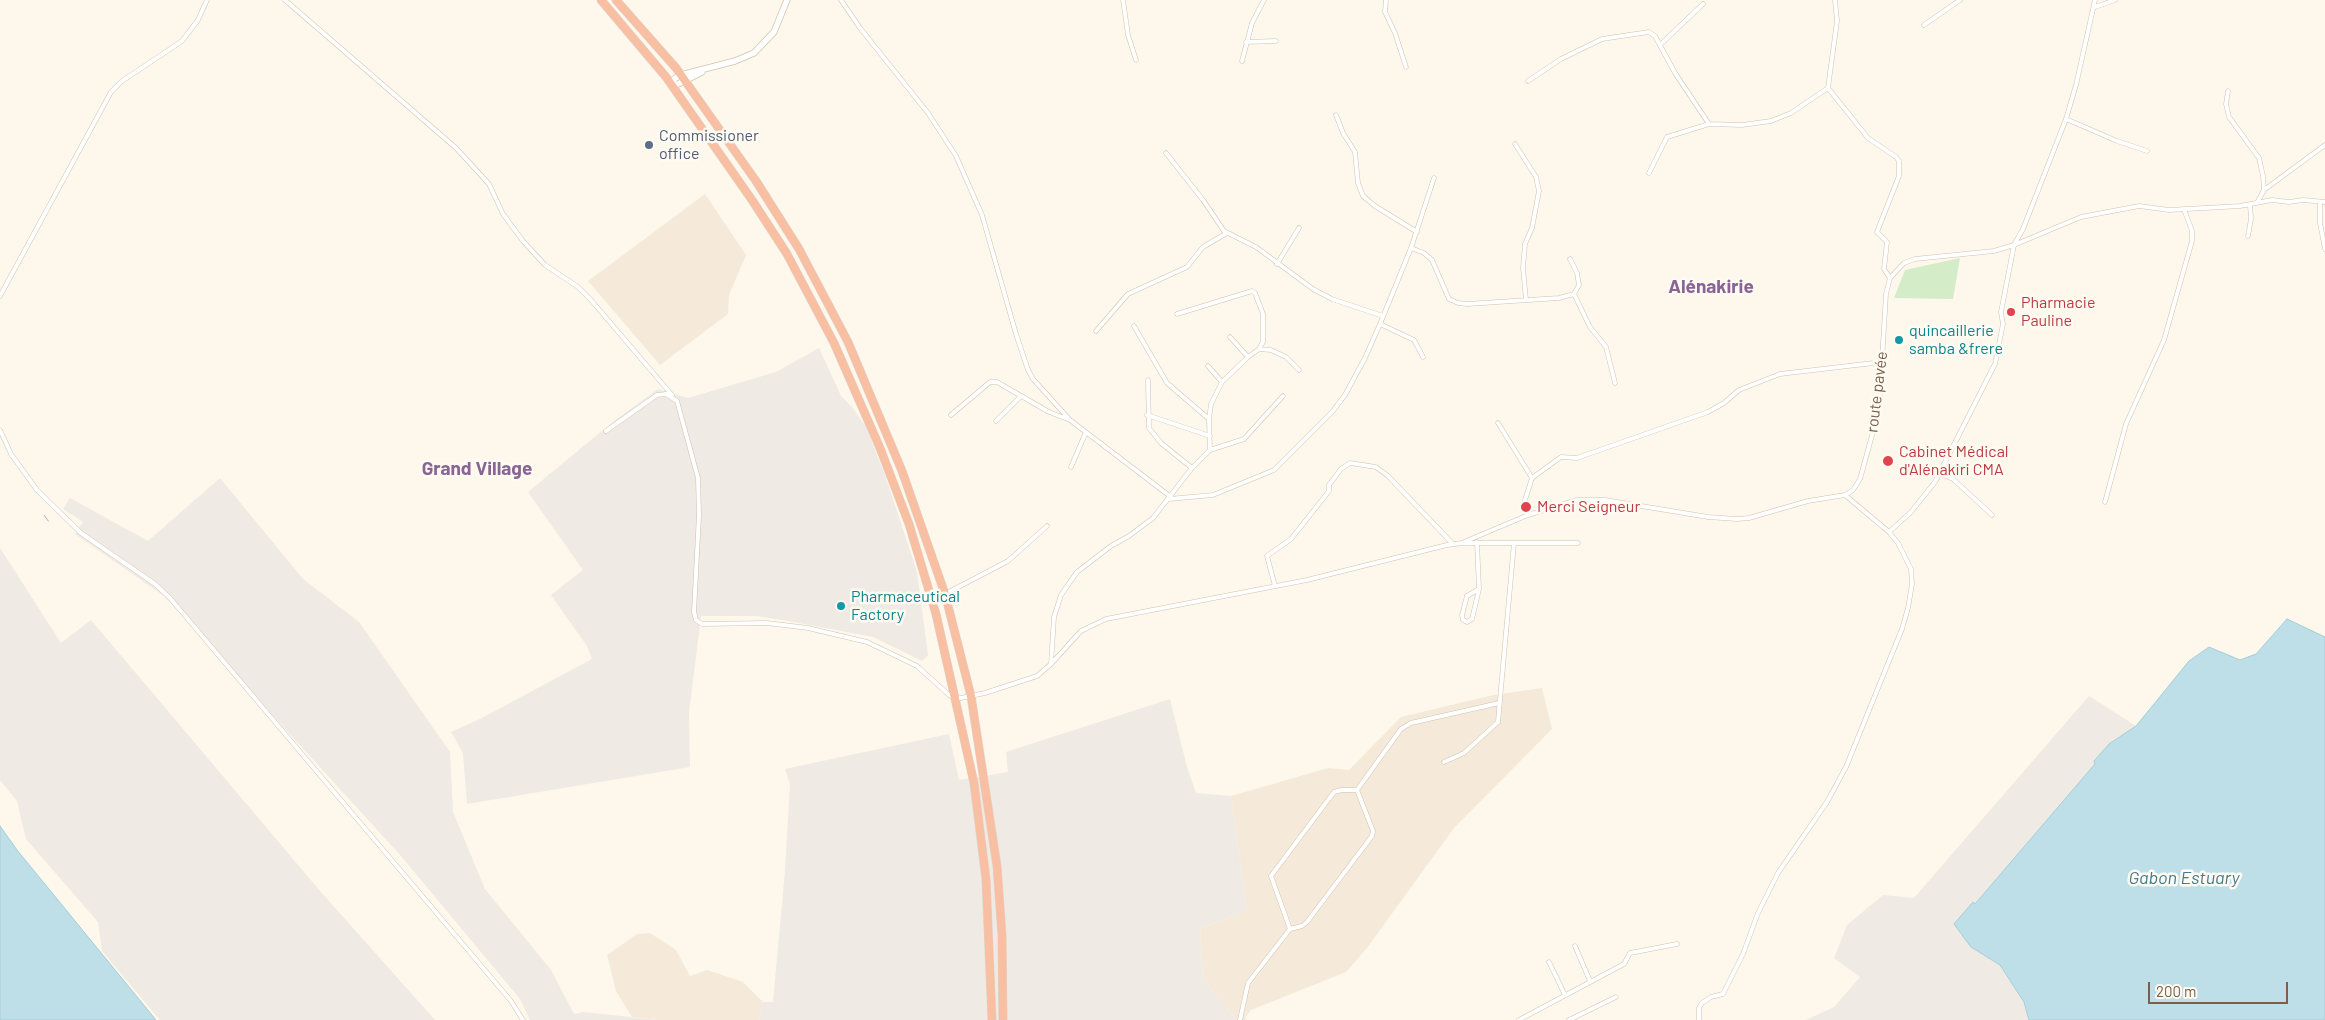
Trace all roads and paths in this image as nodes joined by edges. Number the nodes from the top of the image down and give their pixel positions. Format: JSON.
{"nodes":[{"id":1,"x":207,"y":0,"type":"edge"},
{"id":2,"x":285,"y":0,"type":"edge"},
{"id":3,"x":601,"y":0,"type":"edge"},
{"id":4,"x":616,"y":0,"type":"edge"},
{"id":5,"x":787,"y":0,"type":"edge"},
{"id":6,"x":841,"y":0,"type":"edge"},
{"id":7,"x":1123,"y":0,"type":"edge"},
{"id":8,"x":1264,"y":0,"type":"edge"},
{"id":9,"x":1386,"y":0,"type":"edge"},
{"id":10,"x":1835,"y":0,"type":"edge"},
{"id":11,"x":1960,"y":0,"type":"edge"},
{"id":12,"x":2095,"y":0,"type":"edge"},
{"id":13,"x":2115,"y":0,"type":"edge"},
{"id":14,"x":1703,"y":4,"type":"dead end"},
{"id":15,"x":2095,"y":7,"type":"junction"},
{"id":16,"x":1924,"y":25,"type":"dead end"},
{"id":17,"x":1276,"y":41,"type":"dead end"},
{"id":18,"x":1246,"y":42,"type":"junction"},
{"id":19,"x":1660,"y":45,"type":"junction"},
{"id":20,"x":1136,"y":60,"type":"dead end"},
{"id":21,"x":1242,"y":61,"type":"dead end"},
{"id":22,"x":1406,"y":67,"type":"dead end"},
{"id":23,"x":683,"y":78,"type":"junction"},
{"id":24,"x":1528,"y":82,"type":"dead end"},
{"id":25,"x":671,"y":84,"type":"junction"},
{"id":26,"x":1828,"y":88,"type":"junction"},
{"id":27,"x":2228,"y":91,"type":"dead end"},
{"id":28,"x":1336,"y":115,"type":"dead end"},
{"id":29,"x":2066,"y":119,"type":"junction"},
{"id":30,"x":1709,"y":124,"type":"junction"},
{"id":31,"x":1515,"y":144,"type":"dead end"},
{"id":32,"x":2325,"y":145,"type":"edge"},
{"id":33,"x":2147,"y":151,"type":"dead end"},
{"id":34,"x":1166,"y":153,"type":"dead end"},
{"id":35,"x":1649,"y":173,"type":"dead end"},
{"id":36,"x":1434,"y":178,"type":"dead end"},
{"id":37,"x":2264,"y":190,"type":"junction"},
{"id":38,"x":2320,"y":202,"type":"junction"},
{"id":39,"x":2325,"y":202,"type":"edge"},
{"id":40,"x":2257,"y":204,"type":"junction"},
{"id":41,"x":2250,"y":205,"type":"junction"},
{"id":42,"x":2184,"y":209,"type":"junction"},
{"id":43,"x":1299,"y":228,"type":"dead end"},
{"id":44,"x":1417,"y":232,"type":"junction"},
{"id":45,"x":1227,"y":233,"type":"junction"},
{"id":46,"x":2248,"y":236,"type":"dead end"},
{"id":47,"x":2014,"y":245,"type":"junction"},
{"id":48,"x":1411,"y":248,"type":"junction"},
{"id":49,"x":2325,"y":249,"type":"edge"},
{"id":50,"x":1570,"y":259,"type":"dead end"},
{"id":51,"x":1277,"y":264,"type":"junction"},
{"id":52,"x":1890,"y":278,"type":"junction"},
{"id":53,"x":1574,"y":294,"type":"junction"},
{"id":54,"x":0,"y":296,"type":"edge"},
{"id":55,"x":1526,"y":300,"type":"junction"},
{"id":56,"x":1177,"y":314,"type":"dead end"},
{"id":57,"x":1383,"y":316,"type":"junction"},
{"id":58,"x":1380,"y":324,"type":"junction"},
{"id":59,"x":1134,"y":326,"type":"dead end"},
{"id":60,"x":1096,"y":331,"type":"dead end"},
{"id":61,"x":1230,"y":337,"type":"dead end"},
{"id":62,"x":1260,"y":350,"type":"junction"},
{"id":63,"x":1248,"y":357,"type":"junction"},
{"id":64,"x":1423,"y":357,"type":"dead end"},
{"id":65,"x":1882,"y":362,"type":"junction"},
{"id":66,"x":1208,"y":366,"type":"dead end"},
{"id":67,"x":1299,"y":370,"type":"dead end"},
{"id":68,"x":1148,"y":380,"type":"dead end"},
{"id":69,"x":1222,"y":382,"type":"junction"},
{"id":70,"x":1616,"y":383,"type":"dead end"},
{"id":71,"x":1283,"y":396,"type":"dead end"},
{"id":72,"x":1020,"y":397,"type":"junction"},
{"id":73,"x":677,"y":401,"type":"junction"},
{"id":74,"x":951,"y":415,"type":"dead end"},
{"id":75,"x":1147,"y":415,"type":"junction"},
{"id":76,"x":1209,"y":419,"type":"junction"},
{"id":77,"x":1070,"y":420,"type":"junction"},
{"id":78,"x":996,"y":421,"type":"dead end"},
{"id":79,"x":1498,"y":423,"type":"dead end"},
{"id":80,"x":0,"y":430,"type":"edge"},
{"id":81,"x":606,"y":431,"type":"dead end"},
{"id":82,"x":1086,"y":432,"type":"junction"},
{"id":83,"x":1210,"y":436,"type":"junction"},
{"id":84,"x":1210,"y":450,"type":"junction"},
{"id":85,"x":1071,"y":467,"type":"dead end"},
{"id":86,"x":1192,"y":468,"type":"junction"},
{"id":87,"x":1939,"y":473,"type":"junction"},
{"id":88,"x":1532,"y":478,"type":"junction"},
{"id":89,"x":1845,"y":495,"type":"junction"},
{"id":90,"x":1170,"y":498,"type":"junction"},
{"id":91,"x":2105,"y":502,"type":"dead end"},
{"id":92,"x":1992,"y":515,"type":"dead end"},
{"id":93,"x":1528,"y":516,"type":"junction"},
{"id":94,"x":1047,"y":526,"type":"dead end"},
{"id":95,"x":1889,"y":532,"type":"junction"},
{"id":96,"x":1477,"y":542,"type":"junction"},
{"id":97,"x":1462,"y":543,"type":"junction"},
{"id":98,"x":1514,"y":543,"type":"junction"},
{"id":99,"x":1578,"y":543,"type":"dead end"},
{"id":100,"x":1453,"y":544,"type":"junction"},
{"id":101,"x":1275,"y":586,"type":"junction"},
{"id":102,"x":1479,"y":589,"type":"junction"},
{"id":103,"x":944,"y":594,"type":"junction"},
{"id":104,"x":1051,"y":664,"type":"junction"},
{"id":105,"x":971,"y":696,"type":"junction"},
{"id":106,"x":956,"y":698,"type":"junction"},
{"id":107,"x":1499,"y":704,"type":"junction"},
{"id":108,"x":1444,"y":762,"type":"dead end"},
{"id":109,"x":1357,"y":790,"type":"junction"},
{"id":110,"x":1290,"y":929,"type":"junction"},
{"id":111,"x":1677,"y":944,"type":"dead end"},
{"id":112,"x":1575,"y":946,"type":"dead end"},
{"id":113,"x":1549,"y":962,"type":"dead end"},
{"id":114,"x":1590,"y":981,"type":"junction"},
{"id":115,"x":1565,"y":995,"type":"junction"},
{"id":116,"x":1616,"y":997,"type":"dead end"},
{"id":117,"x":523,"y":1020,"type":"edge"},
{"id":118,"x":992,"y":1020,"type":"edge"},
{"id":119,"x":1003,"y":1020,"type":"edge"},
{"id":120,"x":1240,"y":1020,"type":"edge"},
{"id":121,"x":1520,"y":1020,"type":"edge"},
{"id":122,"x":1569,"y":1020,"type":"edge"},
{"id":123,"x":1699,"y":1020,"type":"edge"}],
"edges":[{"from":1,"to":54,"type":"street"},
{"from":2,"to":73,"type":"street"},
{"from":3,"to":25,"type":"highway"},
{"from":4,"to":23,"type":"highway"},
{"from":5,"to":23,"type":"street"},
{"from":6,"to":77,"type":"street"},
{"from":7,"to":20,"type":"street"},
{"from":8,"to":18,"type":"street"},
{"from":9,"to":22,"type":"street"},
{"from":10,"to":26,"type":"street"},
{"from":11,"to":16,"type":"street"},
{"from":12,"to":15,"type":"street"},
{"from":13,"to":15,"type":"street"},
{"from":14,"to":19,"type":"street"},
{"from":15,"to":29,"type":"street"},
{"from":17,"to":18,"type":"street"},
{"from":18,"to":21,"type":"street"},
{"from":19,"to":24,"type":"street"},
{"from":19,"to":30,"type":"street"},
{"from":23,"to":25,"type":"street"},
{"from":23,"to":103,"type":"highway"},
{"from":25,"to":106,"type":"highway"},
{"from":26,"to":30,"type":"street"},
{"from":26,"to":52,"type":"street"},
{"from":27,"to":37,"type":"street"},
{"from":28,"to":44,"type":"street"},
{"from":29,"to":33,"type":"street"},
{"from":29,"to":47,"type":"street"},
{"from":30,"to":35,"type":"street"},
{"from":31,"to":55,"type":"street"},
{"from":32,"to":37,"type":"street"},
{"from":34,"to":45,"type":"street"},
{"from":36,"to":44,"type":"street"},
{"from":37,"to":40,"type":"street"},
{"from":38,"to":39,"type":"street"},
{"from":38,"to":40,"type":"street"},
{"from":38,"to":49,"type":"street"},
{"from":40,"to":41,"type":"street"},
{"from":41,"to":42,"type":"street"},
{"from":41,"to":46,"type":"street"},
{"from":42,"to":47,"type":"street"},
{"from":42,"to":91,"type":"street"},
{"from":43,"to":51,"type":"street"},
{"from":44,"to":48,"type":"street"},
{"from":45,"to":51,"type":"street"},
{"from":45,"to":60,"type":"street"},
{"from":47,"to":52,"type":"street"},
{"from":47,"to":87,"type":"street"},
{"from":48,"to":55,"type":"street"},
{"from":48,"to":57,"type":"street"},
{"from":50,"to":53,"type":"street"},
{"from":51,"to":57,"type":"street"},
{"from":52,"to":65,"type":"street","name":"route pavée"},
{"from":53,"to":55,"type":"street"},
{"from":53,"to":70,"type":"street"},
{"from":56,"to":62,"type":"street"},
{"from":57,"to":58,"type":"street"},
{"from":58,"to":64,"type":"street"},
{"from":58,"to":90,"type":"street"},
{"from":59,"to":76,"type":"street"},
{"from":61,"to":63,"type":"street"},
{"from":62,"to":63,"type":"street"},
{"from":62,"to":67,"type":"street"},
{"from":63,"to":69,"type":"street"},
{"from":65,"to":88,"type":"street"},
{"from":65,"to":89,"type":"street","name":"route pavée"},
{"from":66,"to":69,"type":"street"},
{"from":68,"to":75,"type":"street"},
{"from":69,"to":76,"type":"street"},
{"from":71,"to":84,"type":"street"},
{"from":72,"to":74,"type":"street"},
{"from":72,"to":77,"type":"street"},
{"from":72,"to":78,"type":"street"},
{"from":73,"to":81,"type":"street"},
{"from":73,"to":106,"type":"street"},
{"from":75,"to":83,"type":"street"},
{"from":75,"to":86,"type":"street"},
{"from":76,"to":83,"type":"street"},
{"from":77,"to":82,"type":"street"},
{"from":79,"to":88,"type":"street"},
{"from":80,"to":117,"type":"street"},
{"from":82,"to":85,"type":"street"},
{"from":82,"to":90,"type":"street"},
{"from":83,"to":84,"type":"street"},
{"from":84,"to":86,"type":"street"},
{"from":86,"to":90,"type":"street"},
{"from":87,"to":92,"type":"street"},
{"from":87,"to":95,"type":"street"},
{"from":88,"to":93,"type":"street"},
{"from":89,"to":93,"type":"street"},
{"from":89,"to":95,"type":"street"},
{"from":90,"to":104,"type":"street"},
{"from":93,"to":97,"type":"street"},
{"from":94,"to":103,"type":"street"},
{"from":95,"to":123,"type":"street"},
{"from":96,"to":97,"type":"street"},
{"from":96,"to":98,"type":"street"},
{"from":96,"to":102,"type":"street"},
{"from":97,"to":100,"type":"street"},
{"from":98,"to":99,"type":"street"},
{"from":98,"to":107,"type":"street"},
{"from":100,"to":101,"type":"street"},
{"from":100,"to":101,"type":"street"},
{"from":101,"to":104,"type":"street"},
{"from":102,"to":102,"type":"street"},
{"from":103,"to":105,"type":"highway"},
{"from":104,"to":105,"type":"street"},
{"from":105,"to":106,"type":"street"},
{"from":105,"to":119,"type":"highway"},
{"from":106,"to":118,"type":"highway"},
{"from":107,"to":108,"type":"street"},
{"from":107,"to":109,"type":"street"},
{"from":109,"to":110,"type":"street"},
{"from":109,"to":110,"type":"street"},
{"from":110,"to":120,"type":"street"},
{"from":111,"to":114,"type":"street"},
{"from":112,"to":114,"type":"street"},
{"from":113,"to":115,"type":"street"},
{"from":114,"to":115,"type":"street"},
{"from":115,"to":121,"type":"street"},
{"from":116,"to":122,"type":"street"}]}
